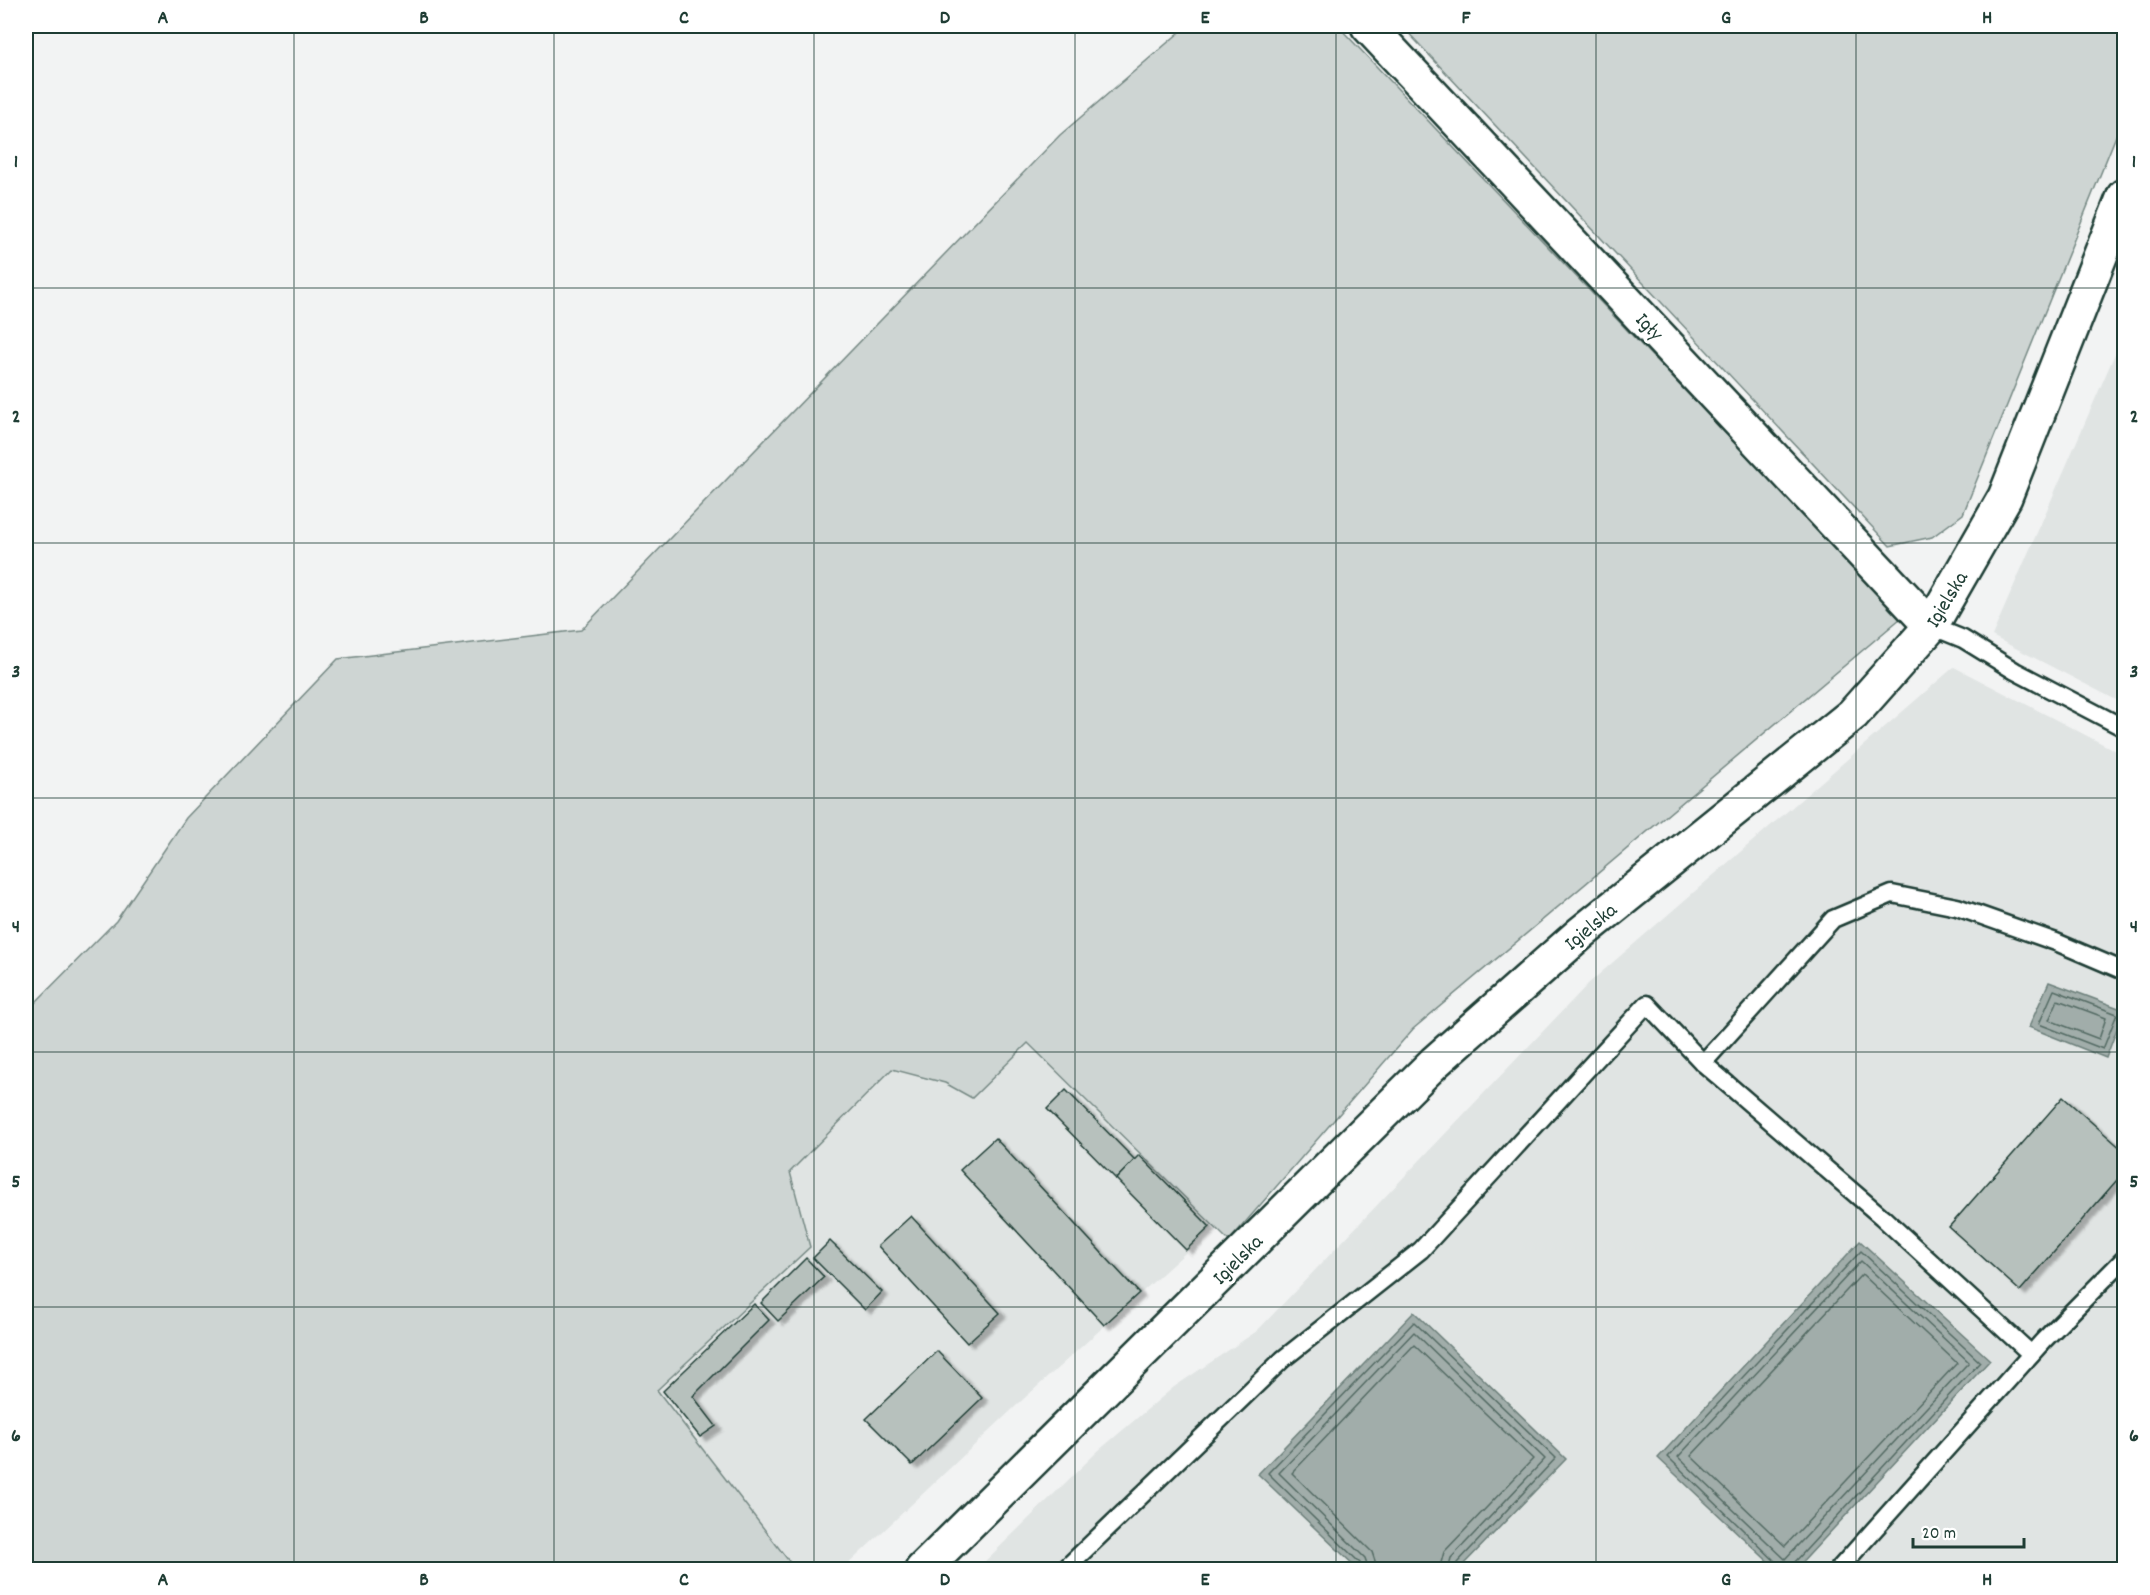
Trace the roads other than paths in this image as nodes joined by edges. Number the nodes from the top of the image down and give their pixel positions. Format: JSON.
{"nodes":[{"id":1,"x":1368,"y":26,"type":"edge"},
{"id":2,"x":2124,"y":196,"type":"edge"},
{"id":3,"x":1931,"y":626,"type":"junction"},
{"id":4,"x":2124,"y":728,"type":"edge"},
{"id":5,"x":2124,"y":970,"type":"edge"},
{"id":6,"x":1703,"y":1063,"type":"junction"},
{"id":7,"x":2124,"y":1259,"type":"edge"},
{"id":8,"x":2031,"y":1354,"type":"junction"},
{"id":9,"x":922,"y":1569,"type":"edge"},
{"id":10,"x":1064,"y":1569,"type":"edge"},
{"id":11,"x":1838,"y":1569,"type":"edge"}],
"edges":[{"from":1,"to":3,"type":"street","name":"Igły"},
{"from":2,"to":3,"type":"street","name":"Igielska"},
{"from":3,"to":4,"type":"lane"},
{"from":3,"to":9,"type":"street","name":"Igielska"},
{"from":5,"to":6,"type":"lane"},
{"from":6,"to":8,"type":"lane"},
{"from":6,"to":10,"type":"lane"},
{"from":7,"to":8,"type":"lane"},
{"from":8,"to":11,"type":"lane"}]}
